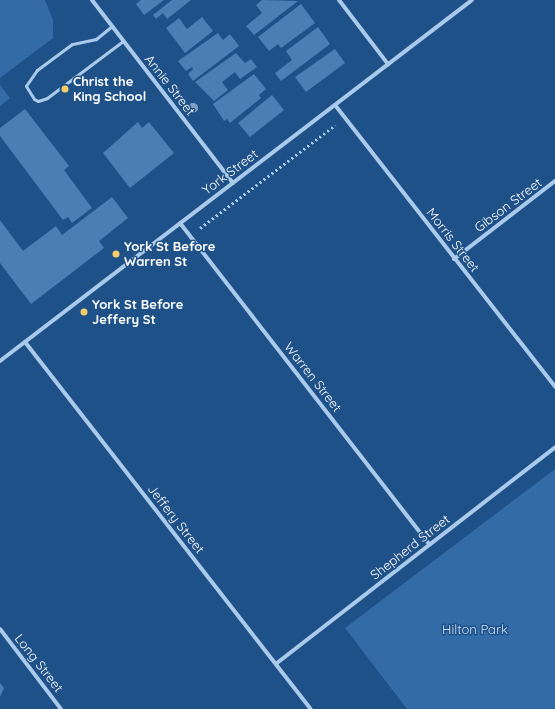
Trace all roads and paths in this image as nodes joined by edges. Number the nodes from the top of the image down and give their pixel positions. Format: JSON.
{"nodes":[{"id":1,"x":92,"y":0,"type":"edge"},
{"id":2,"x":339,"y":0,"type":"edge"},
{"id":3,"x":472,"y":0,"type":"edge"},
{"id":4,"x":112,"y":26,"type":"junction"},
{"id":5,"x":123,"y":41,"type":"junction"},
{"id":6,"x":388,"y":64,"type":"junction"},
{"id":7,"x":335,"y":105,"type":"junction"},
{"id":8,"x":335,"y":125,"type":"dead end"},
{"id":9,"x":555,"y":181,"type":"edge"},
{"id":10,"x":233,"y":183,"type":"junction"},
{"id":11,"x":180,"y":223,"type":"junction"},
{"id":12,"x":200,"y":228,"type":"dead end"},
{"id":13,"x":454,"y":259,"type":"junction"},
{"id":14,"x":25,"y":342,"type":"junction"},
{"id":15,"x":0,"y":361,"type":"edge"},
{"id":16,"x":555,"y":387,"type":"edge"},
{"id":17,"x":555,"y":447,"type":"edge"},
{"id":18,"x":430,"y":544,"type":"junction"},
{"id":19,"x":0,"y":629,"type":"edge"},
{"id":20,"x":277,"y":664,"type":"junction"},
{"id":21,"x":309,"y":708,"type":"edge"},
{"id":22,"x":61,"y":709,"type":"edge"}],
"edges":[{"from":1,"to":4,"type":"street","name":"Annie Street"},
{"from":2,"to":6,"type":"street"},
{"from":3,"to":6,"type":"street","name":"York Street"},
{"from":4,"to":5,"type":"street","name":"Annie Street"},
{"from":4,"to":5,"type":"lane"},
{"from":5,"to":10,"type":"street","name":"Annie Street"},
{"from":6,"to":7,"type":"street","name":"York Street"},
{"from":7,"to":10,"type":"street","name":"York Street"},
{"from":7,"to":13,"type":"street","name":"Morris Street"},
{"from":8,"to":12,"type":"path"},
{"from":9,"to":13,"type":"street","name":"Gibson Street"},
{"from":10,"to":11,"type":"street","name":"York Street"},
{"from":11,"to":14,"type":"street","name":"York Street"},
{"from":11,"to":18,"type":"street","name":"Warren Street"},
{"from":13,"to":16,"type":"street","name":"Morris Street"},
{"from":14,"to":15,"type":"street","name":"York Street"},
{"from":14,"to":20,"type":"street","name":"Jeffery Street"},
{"from":17,"to":18,"type":"street","name":"Shepherd Street"},
{"from":18,"to":20,"type":"street","name":"Shepherd Street"},
{"from":19,"to":22,"type":"street","name":"Long Street"},
{"from":20,"to":21,"type":"street","name":"Jeffery Street"}]}
